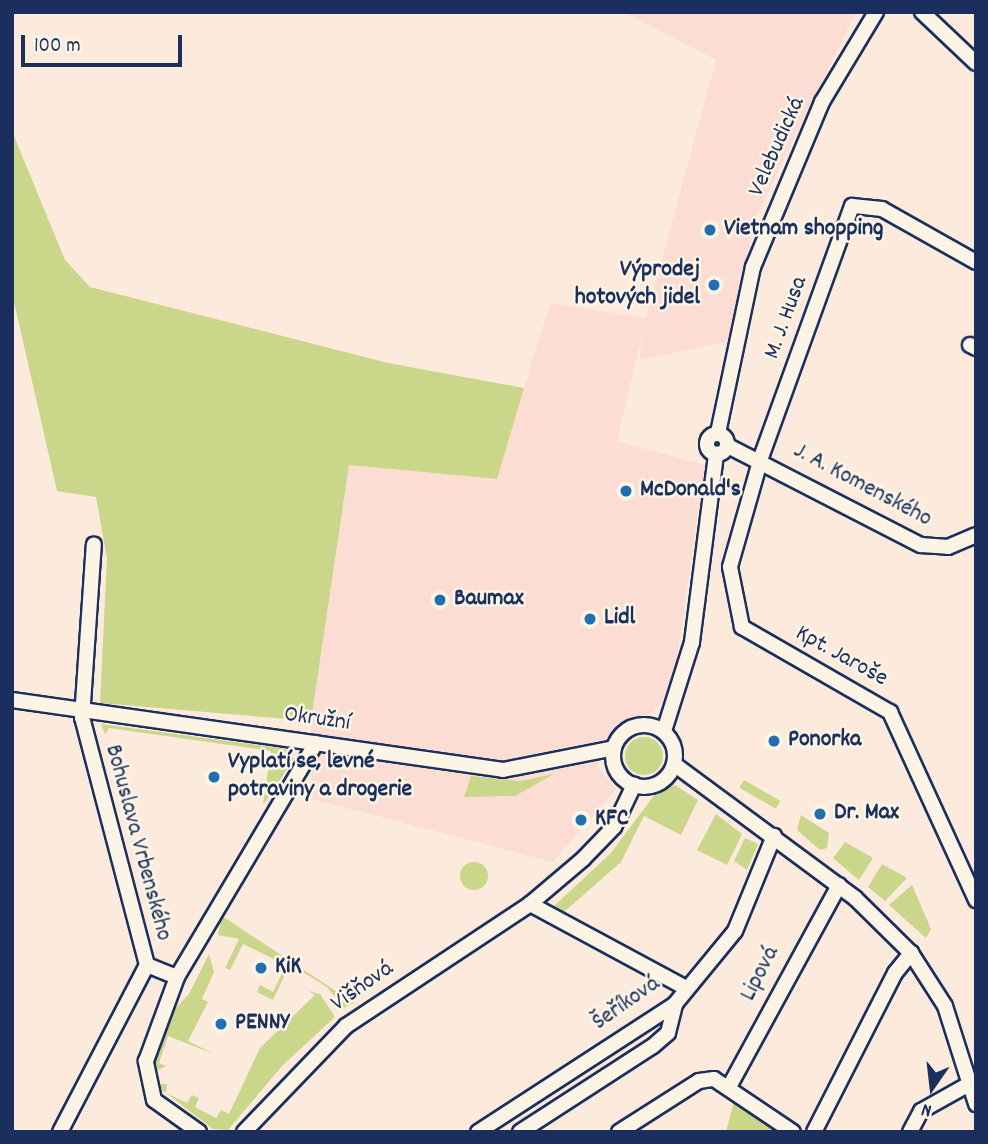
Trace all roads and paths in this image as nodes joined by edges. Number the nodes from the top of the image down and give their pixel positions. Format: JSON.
{"nodes":[{"id":1,"x":876,"y":12,"type":"edge"},
{"id":2,"x":922,"y":12,"type":"edge"},
{"id":3,"x":976,"y":62,"type":"edge"},
{"id":4,"x":976,"y":262,"type":"edge"},
{"id":5,"x":722,"y":450,"type":"junction"},
{"id":6,"x":761,"y":458,"type":"junction"},
{"id":7,"x":976,"y":535,"type":"edge"},
{"id":8,"x":94,"y":544,"type":"dead end"},
{"id":9,"x":12,"y":700,"type":"edge"},
{"id":10,"x":83,"y":710,"type":"junction"},
{"id":11,"x":663,"y":731,"type":"junction"},
{"id":12,"x":316,"y":743,"type":"junction"},
{"id":13,"x":614,"y":748,"type":"junction"},
{"id":14,"x":674,"y":764,"type":"junction"},
{"id":15,"x":634,"y":785,"type":"junction"},
{"id":16,"x":774,"y":836,"type":"junction"},
{"id":17,"x":839,"y":886,"type":"junction"},
{"id":18,"x":976,"y":900,"type":"edge"},
{"id":19,"x":530,"y":904,"type":"junction"},
{"id":20,"x":911,"y":953,"type":"junction"},
{"id":21,"x":147,"y":965,"type":"junction"},
{"id":22,"x":177,"y":978,"type":"junction"},
{"id":23,"x":686,"y":988,"type":"junction"},
{"id":24,"x":675,"y":1004,"type":"junction"},
{"id":25,"x":971,"y":1083,"type":"junction"},
{"id":26,"x":729,"y":1087,"type":"junction"},
{"id":27,"x":976,"y":1104,"type":"edge"},
{"id":28,"x":60,"y":1132,"type":"edge"},
{"id":29,"x":200,"y":1132,"type":"edge"},
{"id":30,"x":243,"y":1132,"type":"edge"},
{"id":31,"x":478,"y":1132,"type":"edge"},
{"id":32,"x":520,"y":1132,"type":"edge"},
{"id":33,"x":618,"y":1132,"type":"edge"},
{"id":34,"x":793,"y":1132,"type":"edge"},
{"id":35,"x":814,"y":1132,"type":"edge"},
{"id":36,"x":910,"y":1132,"type":"edge"}],
"edges":[{"from":1,"to":5,"type":"street","name":"Velebudická"},
{"from":2,"to":3,"type":"street"},
{"from":4,"to":6,"type":"street","name":"M. J. Husa"},
{"from":5,"to":6,"type":"street","name":"J. A. Komenského"},
{"from":5,"to":11,"type":"street"},
{"from":6,"to":7,"type":"street","name":"J. A. Komenského"},
{"from":6,"to":18,"type":"street","name":"Kpt. Jaroše"},
{"from":8,"to":10,"type":"street","name":"Bohuslava Vrbenského"},
{"from":9,"to":10,"type":"street","name":"Okružní"},
{"from":10,"to":12,"type":"street","name":"Okružní"},
{"from":10,"to":21,"type":"street","name":"Bohuslava Vrbenského"},
{"from":11,"to":13,"type":"street"},
{"from":11,"to":14,"type":"street"},
{"from":12,"to":13,"type":"street","name":"Okružní"},
{"from":12,"to":22,"type":"street"},
{"from":13,"to":15,"type":"street"},
{"from":14,"to":15,"type":"street"},
{"from":14,"to":16,"type":"street"},
{"from":15,"to":19,"type":"street","name":"Višňová"},
{"from":16,"to":17,"type":"street"},
{"from":16,"to":23,"type":"street","name":"Šeříková"},
{"from":17,"to":20,"type":"street"},
{"from":17,"to":26,"type":"street","name":"Lipová"},
{"from":19,"to":23,"type":"street"},
{"from":19,"to":30,"type":"street","name":"Višňová"},
{"from":20,"to":25,"type":"street"},
{"from":20,"to":35,"type":"street"},
{"from":21,"to":22,"type":"street"},
{"from":21,"to":28,"type":"street","name":"Bohuslava Vrbenského"},
{"from":22,"to":29,"type":"street"},
{"from":23,"to":24,"type":"street","name":"Šeříková"},
{"from":24,"to":31,"type":"street","name":"Šeříková"},
{"from":24,"to":32,"type":"street"},
{"from":25,"to":27,"type":"street"},
{"from":25,"to":36,"type":"street"},
{"from":26,"to":33,"type":"street"},
{"from":26,"to":34,"type":"street"}]}
